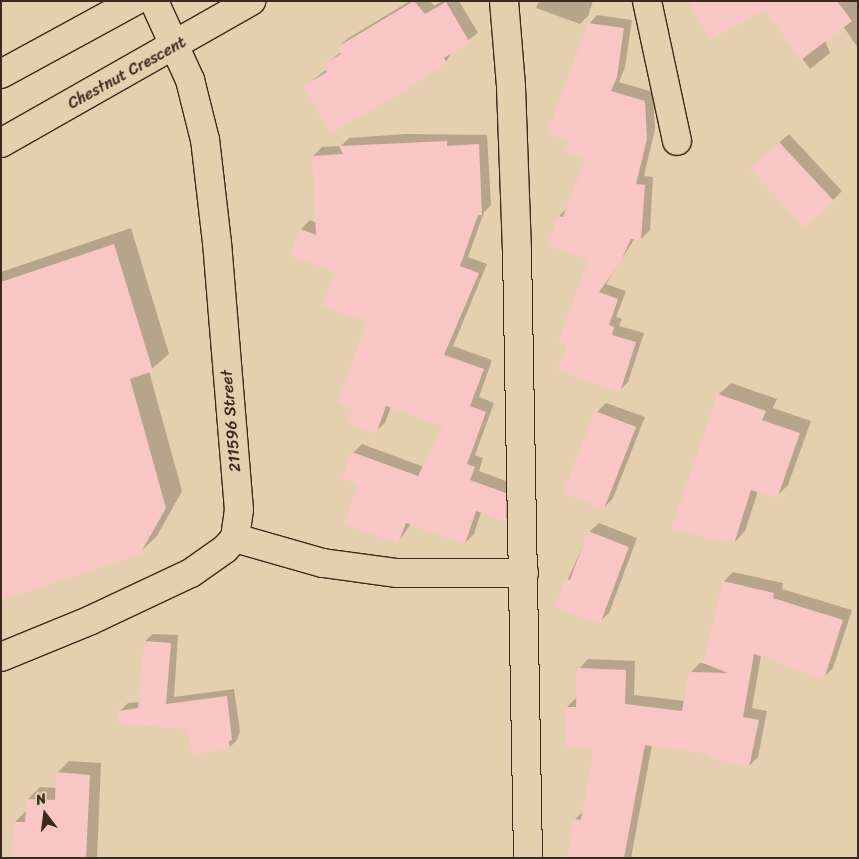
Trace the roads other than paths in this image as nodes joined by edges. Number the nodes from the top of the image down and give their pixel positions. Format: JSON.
{"nodes":[{"id":1,"x":135,"y":1,"type":"edge"},
{"id":2,"x":154,"y":1,"type":"edge"},
{"id":3,"x":251,"y":1,"type":"edge"},
{"id":4,"x":504,"y":1,"type":"edge"},
{"id":5,"x":647,"y":1,"type":"edge"},
{"id":6,"x":176,"y":46,"type":"junction"},
{"id":7,"x":1,"y":74,"type":"edge"},
{"id":8,"x":677,"y":141,"type":"dead end"},
{"id":9,"x":1,"y":142,"type":"edge"},
{"id":10,"x":235,"y":538,"type":"junction"},
{"id":11,"x":524,"y":573,"type":"junction"},
{"id":12,"x":1,"y":657,"type":"edge"},
{"id":13,"x":528,"y":858,"type":"edge"}],
"edges":[{"from":1,"to":7,"type":"street"},
{"from":2,"to":6,"type":"street","name":"211596 Street"},
{"from":3,"to":6,"type":"street","name":"Chestnut Crescent"},
{"from":4,"to":11,"type":"street"},
{"from":5,"to":8,"type":"street"},
{"from":6,"to":9,"type":"street","name":"Chestnut Crescent"},
{"from":6,"to":10,"type":"street","name":"211596 Street"},
{"from":10,"to":11,"type":"street"},
{"from":10,"to":12,"type":"street"},
{"from":11,"to":13,"type":"street"}]}
